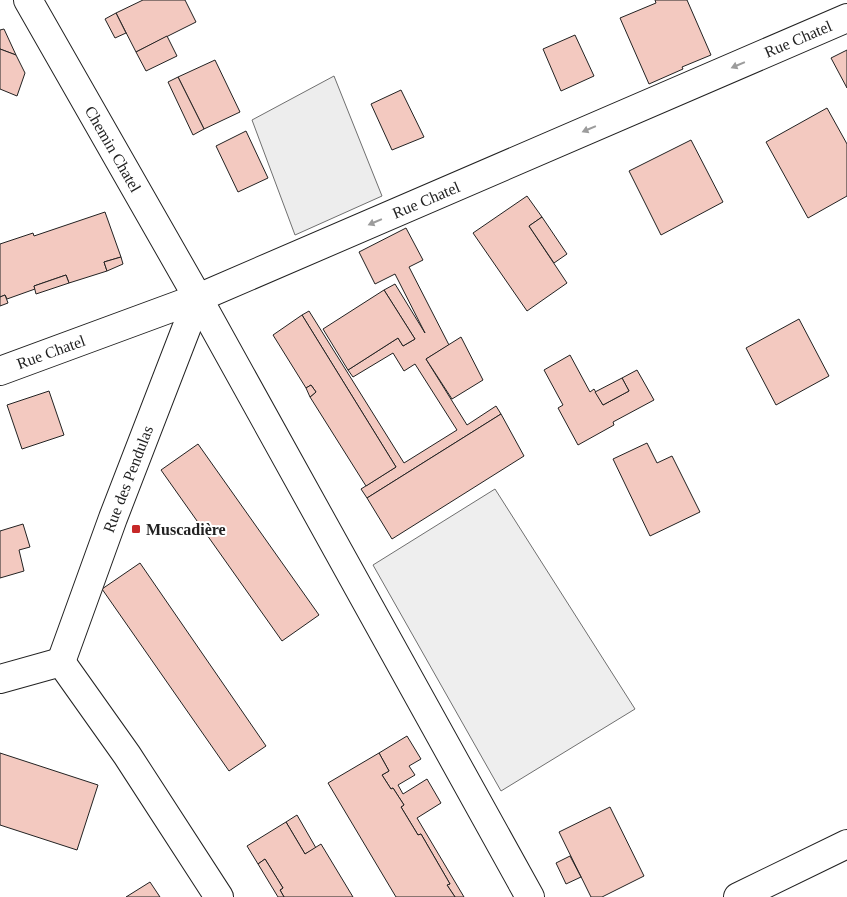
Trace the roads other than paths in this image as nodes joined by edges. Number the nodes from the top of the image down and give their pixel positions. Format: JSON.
{"nodes":[{"id":1,"x":28,"y":0,"type":"edge"},
{"id":2,"x":847,"y":18,"type":"edge"},
{"id":3,"x":198,"y":298,"type":"junction"},
{"id":4,"x":0,"y":371,"type":"edge"},
{"id":5,"x":61,"y":662,"type":"junction"},
{"id":6,"x":0,"y":679,"type":"edge"},
{"id":7,"x":847,"y":844,"type":"edge"},
{"id":8,"x":219,"y":897,"type":"edge"},
{"id":9,"x":530,"y":897,"type":"edge"},
{"id":10,"x":738,"y":897,"type":"edge"}],
"edges":[{"from":1,"to":3,"type":"street","name":"Chemin Chatel"},
{"from":2,"to":3,"type":"street","name":"Rue Chatel","one_way":true},
{"from":3,"to":4,"type":"street","name":"Rue Chatel"},
{"from":3,"to":5,"type":"street","name":"Rue des Pendulas"},
{"from":3,"to":9,"type":"street","name":"Chemin Chatel"},
{"from":5,"to":6,"type":"street"},
{"from":5,"to":8,"type":"street"},
{"from":7,"to":10,"type":"street"}]}
